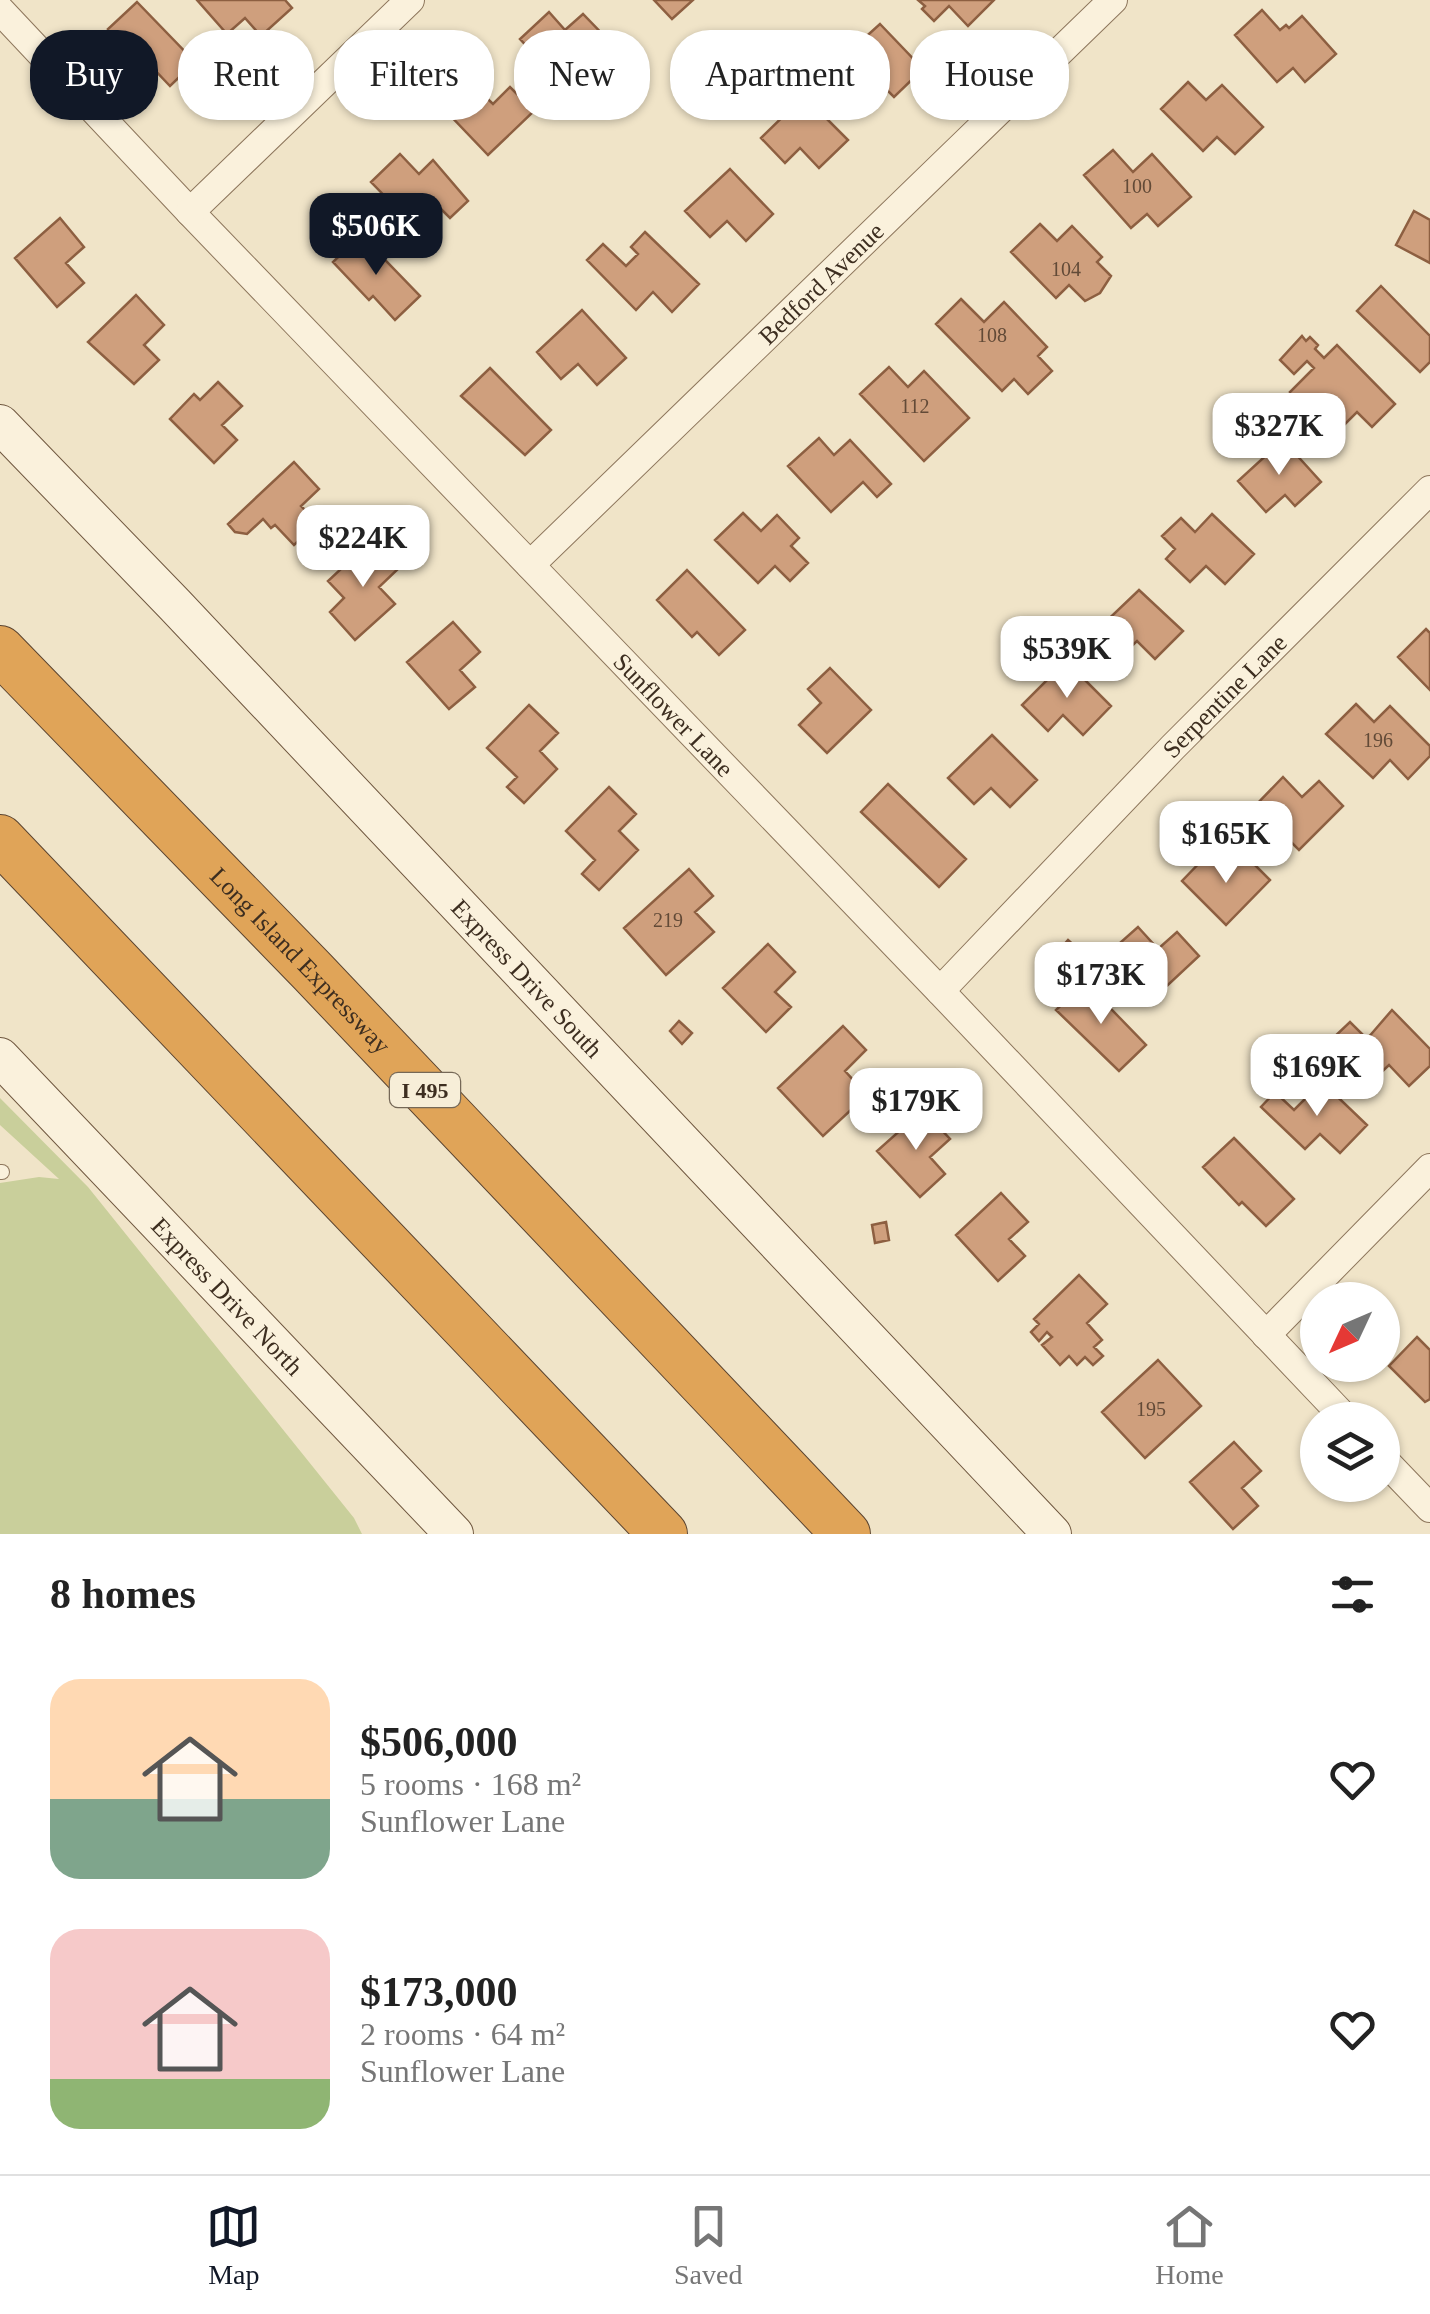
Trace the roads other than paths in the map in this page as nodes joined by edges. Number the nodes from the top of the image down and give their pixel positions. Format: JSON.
{"nodes":[{"id":1,"x":410,"y":0,"type":"edge"},
{"id":2,"x":1113,"y":0,"type":"edge"},
{"id":3,"x":0,"y":10,"type":"edge"},
{"id":4,"x":190,"y":212,"type":"junction"},
{"id":5,"x":0,"y":424,"type":"edge"},
{"id":6,"x":1430,"y":490,"type":"edge"},
{"id":7,"x":530,"y":565,"type":"junction"},
{"id":8,"x":0,"y":650,"type":"edge"},
{"id":9,"x":0,"y":838,"type":"edge"},
{"id":10,"x":940,"y":991,"type":"junction"},
{"id":11,"x":0,"y":1057,"type":"edge"},
{"id":12,"x":1430,"y":1168,"type":"edge"},
{"id":13,"x":1266,"y":1335,"type":"junction"},
{"id":14,"x":1330,"y":1402,"type":"edge"},
{"id":15,"x":1400,"y":1477,"type":"edge"},
{"id":16,"x":1430,"y":1508,"type":"edge"},
{"id":17,"x":454,"y":1534,"type":"edge"},
{"id":18,"x":663,"y":1534,"type":"edge"},
{"id":19,"x":846,"y":1534,"type":"edge"},
{"id":20,"x":1052,"y":1534,"type":"edge"}],
"edges":[{"from":1,"to":4,"type":"street"},
{"from":2,"to":7,"type":"street","name":"Bedford Avenue"},
{"from":3,"to":4,"type":"street","name":"Sunflower Lane"},
{"from":4,"to":7,"type":"street","name":"Sunflower Lane"},
{"from":5,"to":20,"type":"main road","name":"Express Drive South"},
{"from":6,"to":10,"type":"street","name":"Serpentine Lane"},
{"from":7,"to":10,"type":"street","name":"Sunflower Lane"},
{"from":8,"to":19,"type":"highway","name":"Long Island Expressway","number":"I 495"},
{"from":9,"to":18,"type":"highway"},
{"from":10,"to":13,"type":"street","name":"Sunflower Lane"},
{"from":11,"to":17,"type":"main road","name":"Express Drive North"},
{"from":12,"to":13,"type":"street"},
{"from":13,"to":14,"type":"street","name":"Sunflower Lane"},
{"from":15,"to":16,"type":"street"}]}
